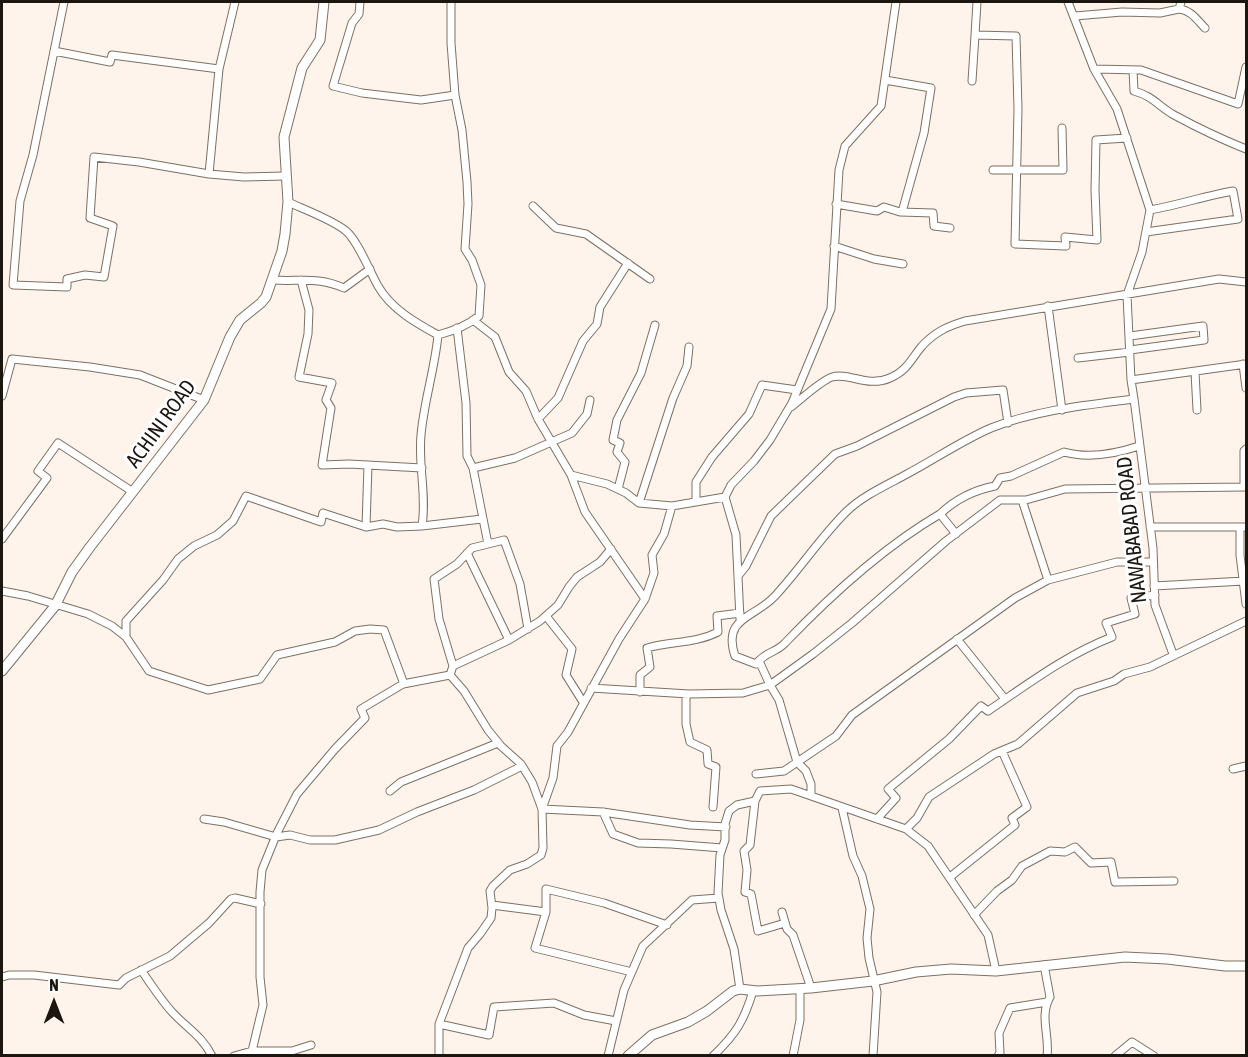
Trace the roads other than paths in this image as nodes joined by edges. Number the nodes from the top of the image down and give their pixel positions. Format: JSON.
{"nodes":[{"id":1,"x":64,"y":2,"type":"edge"},
{"id":2,"x":235,"y":2,"type":"edge"},
{"id":3,"x":324,"y":2,"type":"edge"},
{"id":4,"x":360,"y":2,"type":"edge"},
{"id":5,"x":451,"y":2,"type":"edge"},
{"id":6,"x":896,"y":2,"type":"edge"},
{"id":7,"x":977,"y":2,"type":"edge"},
{"id":8,"x":1068,"y":2,"type":"edge"},
{"id":9,"x":1180,"y":5,"type":"edge"},
{"id":10,"x":1075,"y":16,"type":"junction"},
{"id":11,"x":1205,"y":28,"type":"dead end"},
{"id":12,"x":975,"y":35,"type":"junction"},
{"id":13,"x":54,"y":51,"type":"junction"},
{"id":14,"x":1246,"y":67,"type":"edge"},
{"id":15,"x":219,"y":69,"type":"junction"},
{"id":16,"x":1094,"y":69,"type":"junction"},
{"id":17,"x":1133,"y":69,"type":"junction"},
{"id":18,"x":885,"y":80,"type":"junction"},
{"id":19,"x":972,"y":81,"type":"dead end"},
{"id":20,"x":455,"y":96,"type":"junction"},
{"id":21,"x":1062,"y":128,"type":"dead end"},
{"id":22,"x":1127,"y":138,"type":"junction"},
{"id":23,"x":1246,"y":149,"type":"edge"},
{"id":24,"x":993,"y":170,"type":"dead end"},
{"id":25,"x":1017,"y":170,"type":"junction"},
{"id":26,"x":209,"y":174,"type":"junction"},
{"id":27,"x":285,"y":176,"type":"junction"},
{"id":28,"x":288,"y":202,"type":"junction"},
{"id":29,"x":836,"y":204,"type":"junction"},
{"id":30,"x":533,"y":206,"type":"dead end"},
{"id":31,"x":1150,"y":210,"type":"junction"},
{"id":32,"x":902,"y":212,"type":"junction"},
{"id":33,"x":950,"y":228,"type":"dead end"},
{"id":34,"x":1146,"y":232,"type":"junction"},
{"id":35,"x":834,"y":246,"type":"junction"},
{"id":36,"x":628,"y":263,"type":"junction"},
{"id":37,"x":903,"y":264,"type":"dead end"},
{"id":38,"x":370,"y":269,"type":"junction"},
{"id":39,"x":651,"y":279,"type":"dead end"},
{"id":40,"x":273,"y":280,"type":"junction"},
{"id":41,"x":300,"y":280,"type":"junction"},
{"id":42,"x":1246,"y":282,"type":"edge"},
{"id":43,"x":1127,"y":295,"type":"junction"},
{"id":44,"x":1048,"y":306,"type":"junction"},
{"id":45,"x":473,"y":320,"type":"junction"},
{"id":46,"x":655,"y":325,"type":"dead end"},
{"id":47,"x":457,"y":328,"type":"junction"},
{"id":48,"x":438,"y":335,"type":"junction"},
{"id":49,"x":1130,"y":336,"type":"junction"},
{"id":50,"x":689,"y":346,"type":"dead end"},
{"id":51,"x":1130,"y":351,"type":"junction"},
{"id":52,"x":1078,"y":358,"type":"dead end"},
{"id":53,"x":1245,"y":364,"type":"edge"},
{"id":54,"x":1195,"y":372,"type":"junction"},
{"id":55,"x":1131,"y":380,"type":"junction"},
{"id":56,"x":1246,"y":388,"type":"edge"},
{"id":57,"x":797,"y":390,"type":"junction"},
{"id":58,"x":2,"y":396,"type":"edge"},
{"id":59,"x":1134,"y":399,"type":"junction"},
{"id":60,"x":204,"y":400,"type":"junction"},
{"id":61,"x":590,"y":400,"type":"dead end"},
{"id":62,"x":789,"y":408,"type":"junction"},
{"id":63,"x":1062,"y":410,"type":"junction"},
{"id":64,"x":1197,"y":410,"type":"dead end"},
{"id":65,"x":538,"y":419,"type":"junction"},
{"id":66,"x":1008,"y":423,"type":"junction"},
{"id":67,"x":551,"y":443,"type":"junction"},
{"id":68,"x":1139,"y":446,"type":"junction"},
{"id":69,"x":1246,"y":448,"type":"edge"},
{"id":70,"x":368,"y":465,"type":"junction"},
{"id":71,"x":422,"y":468,"type":"junction"},
{"id":72,"x":473,"y":468,"type":"junction"},
{"id":73,"x":571,"y":475,"type":"junction"},
{"id":74,"x":1245,"y":487,"type":"edge"},
{"id":75,"x":1144,"y":488,"type":"junction"},
{"id":76,"x":618,"y":489,"type":"junction"},
{"id":77,"x":133,"y":492,"type":"junction"},
{"id":78,"x":725,"y":497,"type":"junction"},
{"id":79,"x":1022,"y":500,"type":"junction"},
{"id":80,"x":639,"y":502,"type":"junction"},
{"id":81,"x":696,"y":502,"type":"junction"},
{"id":82,"x":672,"y":506,"type":"junction"},
{"id":83,"x":940,"y":514,"type":"junction"},
{"id":84,"x":482,"y":519,"type":"junction"},
{"id":85,"x":422,"y":526,"type":"junction"},
{"id":86,"x":366,"y":527,"type":"junction"},
{"id":87,"x":1150,"y":527,"type":"junction"},
{"id":88,"x":1243,"y":527,"type":"edge"},
{"id":89,"x":956,"y":534,"type":"junction"},
{"id":90,"x":2,"y":539,"type":"edge"},
{"id":91,"x":488,"y":544,"type":"junction"},
{"id":92,"x":611,"y":549,"type":"junction"},
{"id":93,"x":468,"y":553,"type":"junction"},
{"id":94,"x":1153,"y":562,"type":"junction"},
{"id":95,"x":738,"y":576,"type":"junction"},
{"id":96,"x":1048,"y":580,"type":"junction"},
{"id":97,"x":1244,"y":580,"type":"junction"},
{"id":98,"x":1154,"y":586,"type":"junction"},
{"id":99,"x":2,"y":591,"type":"edge"},
{"id":100,"x":1155,"y":595,"type":"junction"},
{"id":101,"x":645,"y":599,"type":"junction"},
{"id":102,"x":1246,"y":604,"type":"edge"},
{"id":103,"x":55,"y":606,"type":"junction"},
{"id":104,"x":546,"y":616,"type":"junction"},
{"id":105,"x":740,"y":616,"type":"junction"},
{"id":106,"x":1246,"y":621,"type":"edge"},
{"id":107,"x":528,"y":629,"type":"junction"},
{"id":108,"x":126,"y":637,"type":"junction"},
{"id":109,"x":957,"y":639,"type":"junction"},
{"id":110,"x":509,"y":640,"type":"junction"},
{"id":111,"x":1173,"y":654,"type":"junction"},
{"id":112,"x":756,"y":664,"type":"junction"},
{"id":113,"x":453,"y":666,"type":"junction"},
{"id":114,"x":2,"y":671,"type":"edge"},
{"id":115,"x":450,"y":675,"type":"junction"},
{"id":116,"x":404,"y":684,"type":"junction"},
{"id":117,"x":770,"y":685,"type":"junction"},
{"id":118,"x":591,"y":688,"type":"junction"},
{"id":119,"x":640,"y":692,"type":"junction"},
{"id":120,"x":686,"y":694,"type":"junction"},
{"id":121,"x":1005,"y":699,"type":"junction"},
{"id":122,"x":583,"y":702,"type":"junction"},
{"id":123,"x":498,"y":743,"type":"junction"},
{"id":124,"x":1002,"y":751,"type":"junction"},
{"id":125,"x":797,"y":762,"type":"junction"},
{"id":126,"x":522,"y":766,"type":"junction"},
{"id":127,"x":1246,"y":766,"type":"edge"},
{"id":128,"x":1233,"y":769,"type":"dead end"},
{"id":129,"x":756,"y":774,"type":"dead end"},
{"id":130,"x":390,"y":790,"type":"dead end"},
{"id":131,"x":811,"y":794,"type":"junction"},
{"id":132,"x":755,"y":801,"type":"junction"},
{"id":133,"x":713,"y":807,"type":"dead end"},
{"id":134,"x":542,"y":808,"type":"junction"},
{"id":135,"x":842,"y":808,"type":"junction"},
{"id":136,"x":603,"y":812,"type":"junction"},
{"id":137,"x":204,"y":819,"type":"dead end"},
{"id":138,"x":877,"y":819,"type":"junction"},
{"id":139,"x":726,"y":827,"type":"junction"},
{"id":140,"x":906,"y":829,"type":"junction"},
{"id":141,"x":276,"y":837,"type":"junction"},
{"id":142,"x":723,"y":848,"type":"junction"},
{"id":143,"x":950,"y":877,"type":"junction"},
{"id":144,"x":1174,"y":881,"type":"dead end"},
{"id":145,"x":719,"y":898,"type":"junction"},
{"id":146,"x":261,"y":904,"type":"junction"},
{"id":147,"x":492,"y":905,"type":"junction"},
{"id":148,"x":546,"y":912,"type":"junction"},
{"id":149,"x":782,"y":912,"type":"dead end"},
{"id":150,"x":974,"y":915,"type":"junction"},
{"id":151,"x":785,"y":923,"type":"junction"},
{"id":152,"x":667,"y":925,"type":"junction"},
{"id":153,"x":1044,"y":965,"type":"junction"},
{"id":154,"x":1246,"y":966,"type":"edge"},
{"id":155,"x":141,"y":970,"type":"junction"},
{"id":156,"x":996,"y":971,"type":"junction"},
{"id":157,"x":632,"y":972,"type":"junction"},
{"id":158,"x":2,"y":976,"type":"edge"},
{"id":159,"x":873,"y":981,"type":"junction"},
{"id":160,"x":811,"y":988,"type":"junction"},
{"id":161,"x":740,"y":989,"type":"junction"},
{"id":162,"x":800,"y":989,"type":"junction"},
{"id":163,"x":753,"y":991,"type":"junction"},
{"id":164,"x":1047,"y":1002,"type":"junction"},
{"id":165,"x":616,"y":1021,"type":"junction"},
{"id":166,"x":439,"y":1024,"type":"junction"},
{"id":167,"x":311,"y":1045,"type":"dead end"},
{"id":168,"x":252,"y":1051,"type":"junction"},
{"id":169,"x":212,"y":1056,"type":"edge"},
{"id":170,"x":234,"y":1056,"type":"edge"},
{"id":171,"x":439,"y":1056,"type":"edge"},
{"id":172,"x":608,"y":1056,"type":"edge"},
{"id":173,"x":628,"y":1056,"type":"edge"},
{"id":174,"x":713,"y":1056,"type":"edge"},
{"id":175,"x":793,"y":1056,"type":"edge"},
{"id":176,"x":873,"y":1056,"type":"edge"},
{"id":177,"x":998,"y":1056,"type":"edge"},
{"id":178,"x":1047,"y":1056,"type":"edge"},
{"id":179,"x":1115,"y":1056,"type":"edge"},
{"id":180,"x":1154,"y":1056,"type":"edge"}],
"edges":[{"from":1,"to":13,"type":"street"},
{"from":2,"to":15,"type":"street"},
{"from":3,"to":27,"type":"main road","name":"ACHINI ROAD"},
{"from":4,"to":20,"type":"street"},
{"from":5,"to":20,"type":"street"},
{"from":6,"to":18,"type":"street"},
{"from":7,"to":12,"type":"street"},
{"from":8,"to":10,"type":"street"},
{"from":9,"to":10,"type":"street"},
{"from":9,"to":11,"type":"street"},
{"from":10,"to":16,"type":"street"},
{"from":12,"to":19,"type":"street"},
{"from":12,"to":25,"type":"street"},
{"from":13,"to":15,"type":"street"},
{"from":13,"to":26,"type":"street"},
{"from":14,"to":17,"type":"street"},
{"from":15,"to":26,"type":"street"},
{"from":16,"to":17,"type":"street"},
{"from":16,"to":22,"type":"street"},
{"from":17,"to":23,"type":"street"},
{"from":18,"to":29,"type":"street"},
{"from":18,"to":32,"type":"street"},
{"from":20,"to":45,"type":"street"},
{"from":21,"to":25,"type":"street"},
{"from":22,"to":25,"type":"street"},
{"from":22,"to":31,"type":"street"},
{"from":24,"to":25,"type":"street"},
{"from":26,"to":27,"type":"street"},
{"from":27,"to":28,"type":"main road","name":"ACHINI ROAD"},
{"from":28,"to":38,"type":"street"},
{"from":28,"to":40,"type":"main road","name":"ACHINI ROAD"},
{"from":29,"to":32,"type":"street"},
{"from":29,"to":35,"type":"street"},
{"from":30,"to":36,"type":"street"},
{"from":31,"to":34,"type":"street"},
{"from":31,"to":34,"type":"street"},
{"from":32,"to":33,"type":"street"},
{"from":34,"to":43,"type":"street"},
{"from":35,"to":37,"type":"street"},
{"from":35,"to":57,"type":"street"},
{"from":36,"to":39,"type":"street"},
{"from":36,"to":65,"type":"street"},
{"from":38,"to":41,"type":"street"},
{"from":38,"to":48,"type":"street"},
{"from":40,"to":41,"type":"street"},
{"from":40,"to":60,"type":"main road","name":"ACHINI ROAD"},
{"from":41,"to":70,"type":"street"},
{"from":42,"to":43,"type":"street"},
{"from":43,"to":44,"type":"street"},
{"from":43,"to":49,"type":"street"},
{"from":44,"to":62,"type":"street"},
{"from":44,"to":63,"type":"street"},
{"from":45,"to":47,"type":"street"},
{"from":45,"to":65,"type":"street"},
{"from":46,"to":76,"type":"street"},
{"from":47,"to":48,"type":"street"},
{"from":47,"to":72,"type":"street"},
{"from":48,"to":71,"type":"street"},
{"from":49,"to":51,"type":"street"},
{"from":49,"to":51,"type":"street"},
{"from":50,"to":80,"type":"street"},
{"from":51,"to":52,"type":"street"},
{"from":51,"to":55,"type":"street"},
{"from":53,"to":54,"type":"street"},
{"from":53,"to":56,"type":"street"},
{"from":54,"to":55,"type":"street"},
{"from":54,"to":64,"type":"street"},
{"from":55,"to":59,"type":"street","name":"NAWABABAD ROAD"},
{"from":57,"to":62,"type":"street"},
{"from":57,"to":81,"type":"street"},
{"from":58,"to":60,"type":"street"},
{"from":59,"to":63,"type":"street"},
{"from":59,"to":68,"type":"street","name":"NAWABABAD ROAD"},
{"from":60,"to":77,"type":"main road","name":"ACHINI ROAD"},
{"from":61,"to":67,"type":"street"},
{"from":62,"to":78,"type":"street"},
{"from":63,"to":66,"type":"street"},
{"from":65,"to":67,"type":"street"},
{"from":66,"to":95,"type":"street"},
{"from":66,"to":105,"type":"street"},
{"from":67,"to":72,"type":"street"},
{"from":67,"to":73,"type":"street"},
{"from":68,"to":75,"type":"street","name":"NAWABABAD ROAD"},
{"from":68,"to":83,"type":"street"},
{"from":69,"to":74,"type":"street"},
{"from":70,"to":71,"type":"street"},
{"from":70,"to":86,"type":"street"},
{"from":71,"to":85,"type":"street"},
{"from":72,"to":84,"type":"street"},
{"from":73,"to":76,"type":"street"},
{"from":73,"to":92,"type":"street"},
{"from":74,"to":75,"type":"street"},
{"from":75,"to":79,"type":"street"},
{"from":75,"to":87,"type":"street","name":"NAWABABAD ROAD"},
{"from":76,"to":80,"type":"street"},
{"from":77,"to":90,"type":"street"},
{"from":77,"to":103,"type":"main road","name":"ACHINI ROAD"},
{"from":78,"to":81,"type":"street"},
{"from":78,"to":95,"type":"street"},
{"from":79,"to":89,"type":"street"},
{"from":79,"to":96,"type":"street"},
{"from":80,"to":82,"type":"street"},
{"from":81,"to":82,"type":"street"},
{"from":82,"to":101,"type":"street"},
{"from":83,"to":89,"type":"street"},
{"from":83,"to":112,"type":"street"},
{"from":84,"to":85,"type":"street"},
{"from":84,"to":91,"type":"street"},
{"from":85,"to":86,"type":"street"},
{"from":86,"to":108,"type":"street"},
{"from":87,"to":88,"type":"street"},
{"from":87,"to":94,"type":"street","name":"NAWABABAD ROAD"},
{"from":88,"to":97,"type":"street"},
{"from":89,"to":117,"type":"street"},
{"from":91,"to":93,"type":"street"},
{"from":91,"to":107,"type":"street"},
{"from":92,"to":101,"type":"street"},
{"from":92,"to":104,"type":"street"},
{"from":93,"to":110,"type":"street"},
{"from":93,"to":113,"type":"street"},
{"from":94,"to":96,"type":"street"},
{"from":94,"to":98,"type":"street","name":"NAWABABAD ROAD"},
{"from":95,"to":105,"type":"street"},
{"from":96,"to":109,"type":"street"},
{"from":97,"to":98,"type":"street"},
{"from":97,"to":102,"type":"street"},
{"from":98,"to":100,"type":"street","name":"NAWABABAD ROAD"},
{"from":99,"to":103,"type":"street"},
{"from":100,"to":111,"type":"street","name":"NAWABABAD ROAD"},
{"from":100,"to":121,"type":"street"},
{"from":101,"to":118,"type":"street"},
{"from":103,"to":108,"type":"street"},
{"from":103,"to":114,"type":"main road","name":"ACHINI ROAD"},
{"from":104,"to":107,"type":"street"},
{"from":104,"to":122,"type":"street"},
{"from":105,"to":112,"type":"street"},
{"from":105,"to":119,"type":"street"},
{"from":106,"to":111,"type":"street"},
{"from":107,"to":110,"type":"street"},
{"from":108,"to":116,"type":"street"},
{"from":109,"to":121,"type":"street"},
{"from":109,"to":125,"type":"street"},
{"from":110,"to":113,"type":"street"},
{"from":111,"to":124,"type":"street"},
{"from":112,"to":117,"type":"street"},
{"from":113,"to":115,"type":"street"},
{"from":115,"to":116,"type":"street"},
{"from":115,"to":123,"type":"street"},
{"from":116,"to":141,"type":"street"},
{"from":117,"to":120,"type":"street"},
{"from":117,"to":125,"type":"street"},
{"from":118,"to":119,"type":"street"},
{"from":118,"to":122,"type":"street"},
{"from":119,"to":120,"type":"street"},
{"from":120,"to":133,"type":"street"},
{"from":121,"to":138,"type":"street"},
{"from":122,"to":134,"type":"street"},
{"from":123,"to":126,"type":"street"},
{"from":123,"to":130,"type":"street"},
{"from":124,"to":140,"type":"street"},
{"from":124,"to":143,"type":"street"},
{"from":125,"to":129,"type":"street"},
{"from":125,"to":131,"type":"street"},
{"from":126,"to":134,"type":"street"},
{"from":126,"to":141,"type":"street"},
{"from":127,"to":128,"type":"street"},
{"from":131,"to":132,"type":"street"},
{"from":131,"to":135,"type":"street"},
{"from":132,"to":139,"type":"street"},
{"from":132,"to":151,"type":"street"},
{"from":134,"to":136,"type":"street"},
{"from":134,"to":147,"type":"street"},
{"from":135,"to":138,"type":"street"},
{"from":135,"to":159,"type":"street"},
{"from":136,"to":139,"type":"street"},
{"from":136,"to":142,"type":"street"},
{"from":137,"to":141,"type":"street"},
{"from":138,"to":140,"type":"street"},
{"from":139,"to":142,"type":"street"},
{"from":140,"to":143,"type":"street"},
{"from":141,"to":146,"type":"street"},
{"from":142,"to":145,"type":"street"},
{"from":143,"to":150,"type":"street"},
{"from":144,"to":150,"type":"street"},
{"from":145,"to":152,"type":"street"},
{"from":145,"to":161,"type":"street"},
{"from":146,"to":155,"type":"street"},
{"from":146,"to":168,"type":"street"},
{"from":147,"to":148,"type":"street"},
{"from":147,"to":166,"type":"street"},
{"from":148,"to":152,"type":"street"},
{"from":148,"to":157,"type":"street"},
{"from":149,"to":151,"type":"street"},
{"from":150,"to":156,"type":"street"},
{"from":151,"to":160,"type":"street"},
{"from":152,"to":157,"type":"street"},
{"from":153,"to":154,"type":"main road"},
{"from":153,"to":156,"type":"main road"},
{"from":153,"to":164,"type":"street"},
{"from":155,"to":158,"type":"street"},
{"from":155,"to":169,"type":"street"},
{"from":156,"to":159,"type":"main road"},
{"from":157,"to":165,"type":"street"},
{"from":159,"to":160,"type":"main road"},
{"from":159,"to":176,"type":"street"},
{"from":160,"to":162,"type":"main road"},
{"from":161,"to":163,"type":"main road"},
{"from":161,"to":173,"type":"main road"},
{"from":162,"to":163,"type":"main road"},
{"from":162,"to":175,"type":"street"},
{"from":163,"to":174,"type":"street"},
{"from":164,"to":177,"type":"street"},
{"from":164,"to":178,"type":"street"},
{"from":165,"to":166,"type":"street"},
{"from":165,"to":172,"type":"street"},
{"from":166,"to":171,"type":"street"},
{"from":167,"to":168,"type":"street"},
{"from":168,"to":170,"type":"street"},
{"from":179,"to":180,"type":"street"}]}
